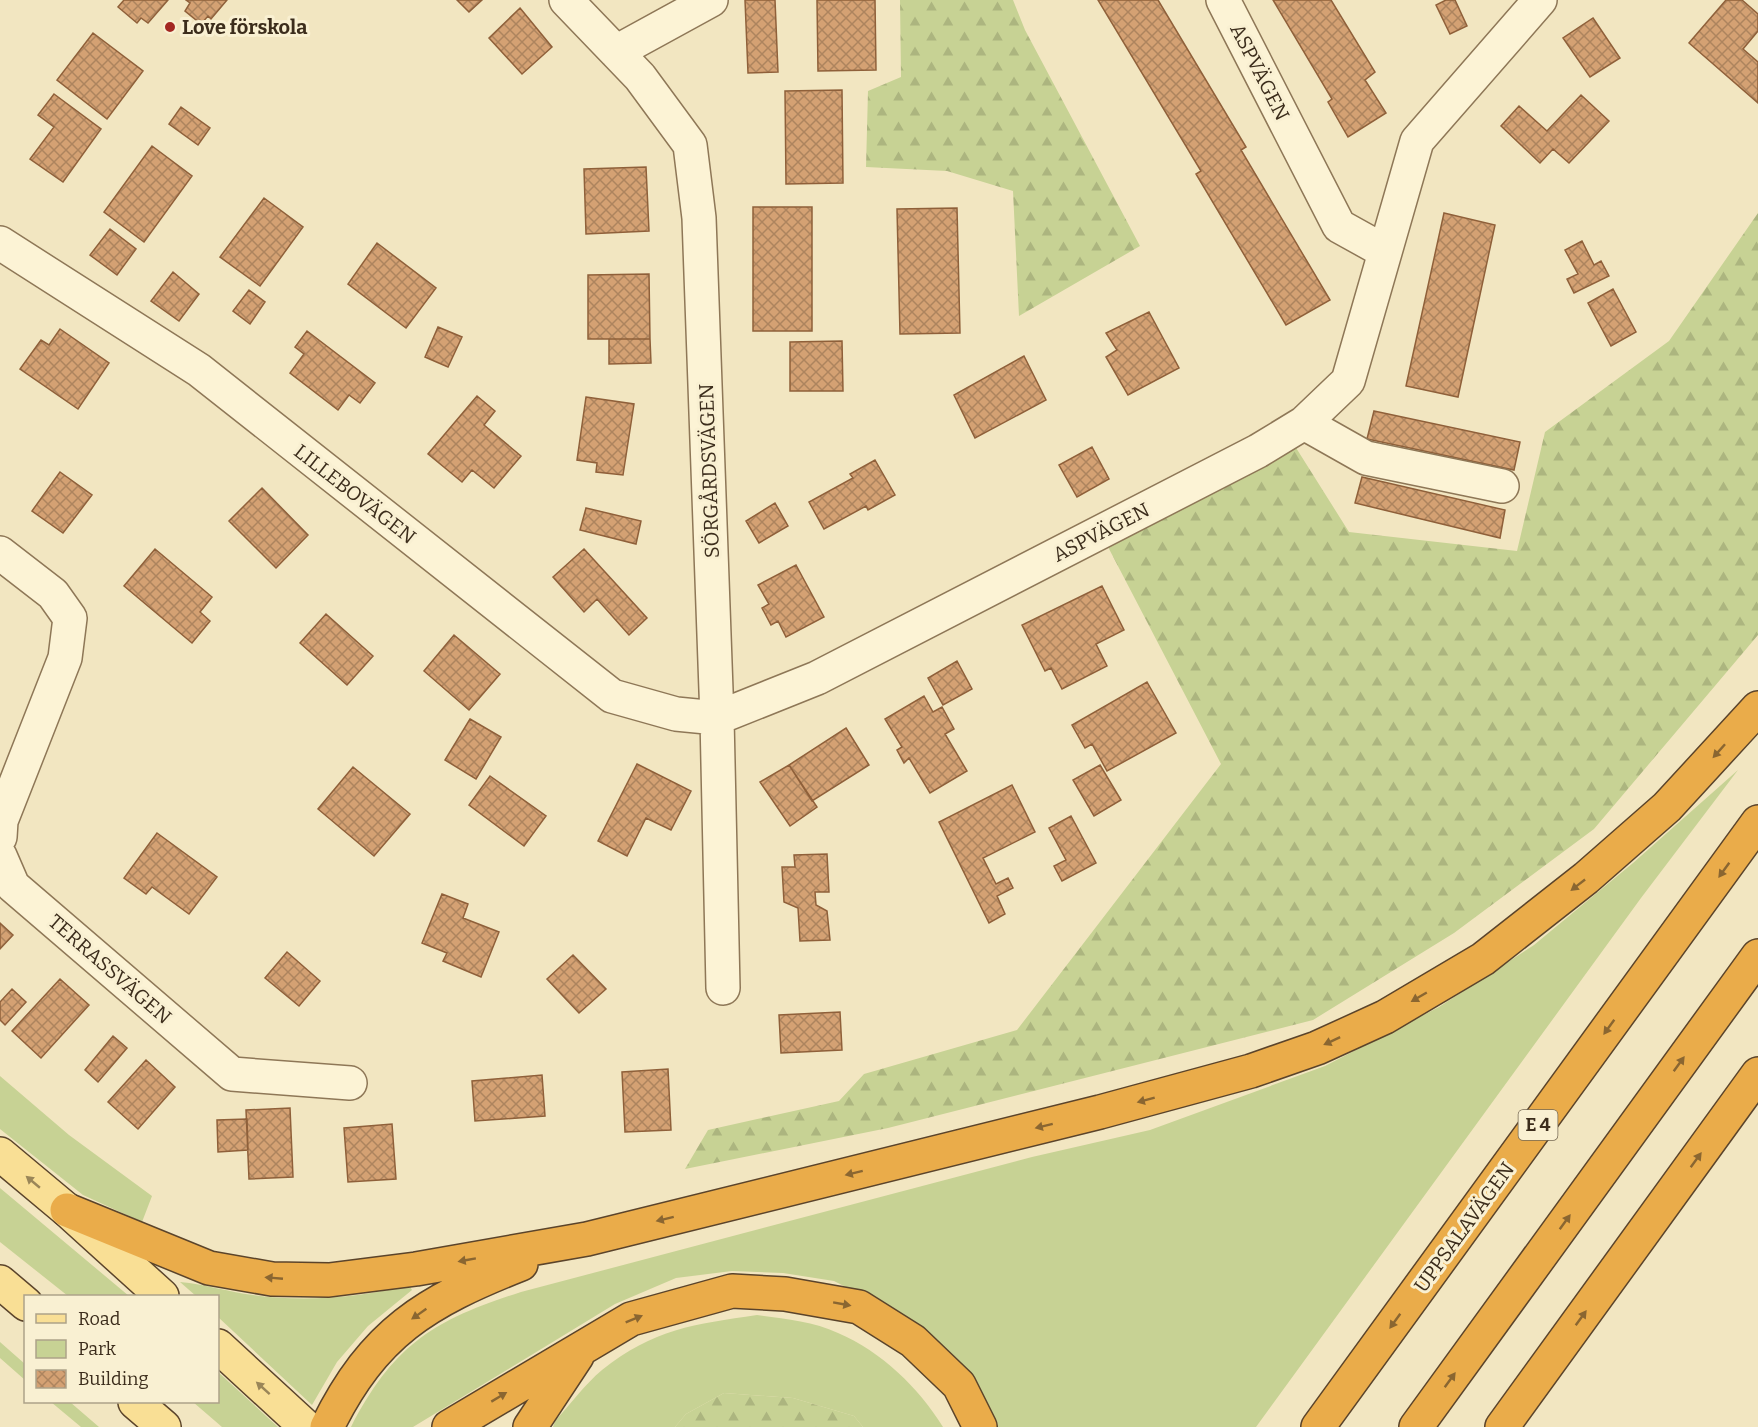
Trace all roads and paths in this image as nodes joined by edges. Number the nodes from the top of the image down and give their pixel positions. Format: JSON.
{"nodes":[{"id":1,"x":566,"y":0,"type":"edge"},
{"id":2,"x":711,"y":0,"type":"edge"},
{"id":3,"x":1223,"y":0,"type":"edge"},
{"id":4,"x":1540,"y":0,"type":"edge"},
{"id":5,"x":616,"y":52,"type":"junction"},
{"id":6,"x":0,"y":243,"type":"edge"},
{"id":7,"x":1384,"y":251,"type":"junction"},
{"id":8,"x":1304,"y":423,"type":"junction"},
{"id":9,"x":1502,"y":486,"type":"dead end"},
{"id":10,"x":0,"y":553,"type":"edge"},
{"id":11,"x":1758,"y":708,"type":"edge"},
{"id":12,"x":717,"y":718,"type":"junction"},
{"id":13,"x":1758,"y":822,"type":"edge"},
{"id":14,"x":0,"y":837,"type":"edge"},
{"id":15,"x":0,"y":856,"type":"edge"},
{"id":16,"x":1758,"y":956,"type":"edge"},
{"id":17,"x":723,"y":988,"type":"dead end"},
{"id":18,"x":1758,"y":1074,"type":"edge"},
{"id":19,"x":350,"y":1083,"type":"dead end"},
{"id":20,"x":0,"y":1154,"type":"edge"},
{"id":21,"x":67,"y":1210,"type":"junction"},
{"id":22,"x":587,"y":1239,"type":"junction"},
{"id":23,"x":0,"y":1282,"type":"edge"},
{"id":24,"x":161,"y":1295,"type":"edge"},
{"id":25,"x":24,"y":1302,"type":"edge"},
{"id":26,"x":219,"y":1347,"type":"edge"},
{"id":27,"x":583,"y":1347,"type":"junction"},
{"id":28,"x":1547,"y":1366,"type":"junction"},
{"id":29,"x":137,"y":1403,"type":"edge"},
{"id":30,"x":164,"y":1427,"type":"edge"},
{"id":31,"x":306,"y":1427,"type":"edge"},
{"id":32,"x":327,"y":1427,"type":"edge"},
{"id":33,"x":449,"y":1427,"type":"edge"},
{"id":34,"x":530,"y":1427,"type":"edge"},
{"id":35,"x":980,"y":1427,"type":"edge"},
{"id":36,"x":1318,"y":1427,"type":"edge"},
{"id":37,"x":1416,"y":1427,"type":"edge"},
{"id":38,"x":1502,"y":1427,"type":"edge"},
{"id":39,"x":1512,"y":1427,"type":"edge"}],
"edges":[{"from":1,"to":5,"type":"street","name":"SÖRGÅRDSVÄGEN"},
{"from":2,"to":5,"type":"street"},
{"from":3,"to":7,"type":"street","name":"ASPVÄGEN"},
{"from":4,"to":7,"type":"street","name":"ASPVÄGEN"},
{"from":5,"to":12,"type":"street","name":"SÖRGÅRDSVÄGEN"},
{"from":6,"to":12,"type":"street","name":"LILLEBOVÄGEN"},
{"from":7,"to":8,"type":"street","name":"ASPVÄGEN"},
{"from":8,"to":9,"type":"street"},
{"from":8,"to":12,"type":"street","name":"ASPVÄGEN"},
{"from":10,"to":14,"type":"street"},
{"from":11,"to":22,"type":"highway","one_way":true},
{"from":12,"to":17,"type":"street","name":"SÖRGÅRDSVÄGEN"},
{"from":13,"to":36,"type":"highway","name":"UPPSALAVÄGEN","number":"E 4","one_way":true},
{"from":15,"to":19,"type":"street","name":"TERRASSVÄGEN"},
{"from":37,"to":16,"type":"highway","one_way":true},
{"from":28,"to":18,"type":"highway","one_way":true},
{"from":21,"to":20,"type":"main road","one_way":true},
{"from":22,"to":21,"type":"highway","one_way":true},
{"from":21,"to":24,"type":"main road"},
{"from":22,"to":32,"type":"highway","one_way":true},
{"from":23,"to":25,"type":"main road"},
{"from":31,"to":26,"type":"main road","one_way":true},
{"from":33,"to":27,"type":"highway","one_way":true},
{"from":27,"to":34,"type":"highway"},
{"from":27,"to":35,"type":"highway","one_way":true},
{"from":28,"to":38,"type":"highway"},
{"from":28,"to":39,"type":"highway"},
{"from":29,"to":30,"type":"main road"}]}
